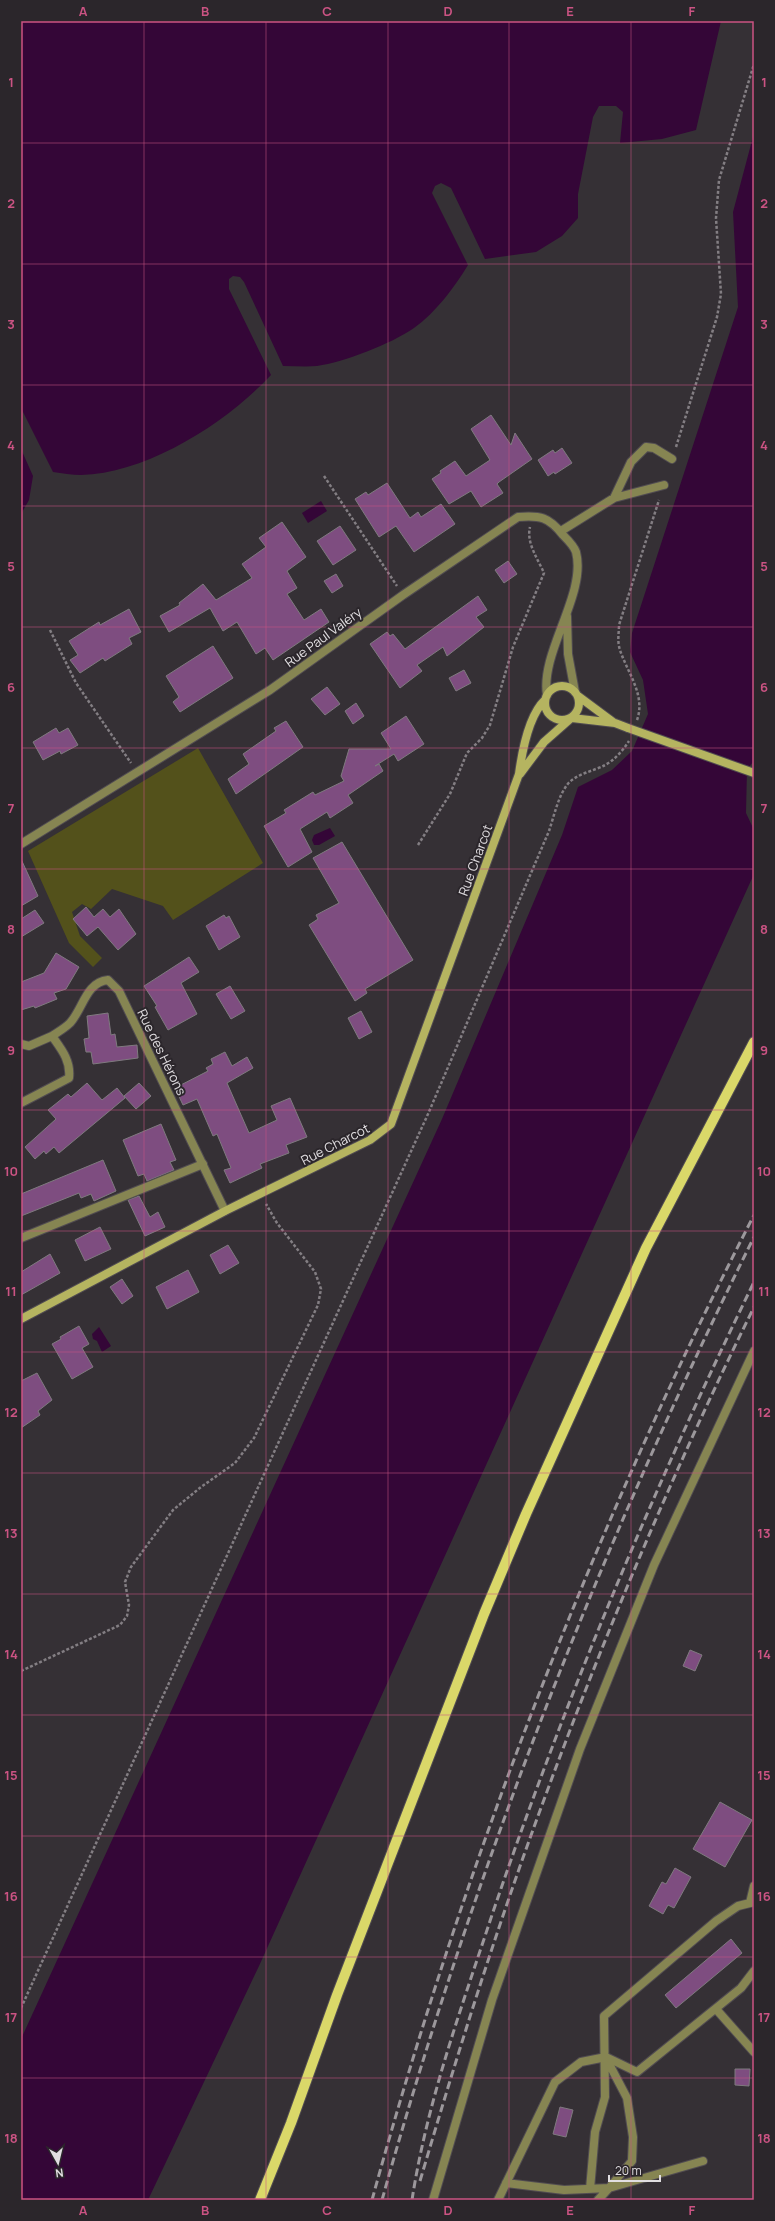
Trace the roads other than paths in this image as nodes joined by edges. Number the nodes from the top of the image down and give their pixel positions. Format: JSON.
{"nodes":[{"id":1,"x":672,"y":459,"type":"road end"},
{"id":2,"x":664,"y":485,"type":"road end"},
{"id":3,"x":614,"y":498,"type":"junction"},
{"id":4,"x":560,"y":531,"type":"junction"},
{"id":5,"x":567,"y":614,"type":"junction"},
{"id":6,"x":577,"y":694,"type":"junction"},
{"id":7,"x":546,"y":697,"type":"junction"},
{"id":8,"x":570,"y":719,"type":"junction"},
{"id":9,"x":615,"y":723,"type":"junction"},
{"id":10,"x":754,"y":773,"type":"edge"},
{"id":11,"x":519,"y":774,"type":"junction"},
{"id":12,"x":21,"y":844,"type":"edge"},
{"id":13,"x":52,"y":1036,"type":"junction"},
{"id":14,"x":754,"y":1042,"type":"edge"},
{"id":15,"x":21,"y":1045,"type":"edge"},
{"id":16,"x":21,"y":1103,"type":"edge"},
{"id":17,"x":203,"y":1164,"type":"junction"},
{"id":18,"x":226,"y":1211,"type":"junction"},
{"id":19,"x":21,"y":1238,"type":"edge"},
{"id":20,"x":21,"y":1319,"type":"edge"},
{"id":21,"x":754,"y":1351,"type":"edge"},
{"id":22,"x":754,"y":1886,"type":"edge"},
{"id":23,"x":752,"y":1903,"type":"edge"},
{"id":24,"x":754,"y":1971,"type":"edge"},
{"id":25,"x":754,"y":1979,"type":"edge"},
{"id":26,"x":741,"y":1988,"type":"junction"},
{"id":27,"x":716,"y":2009,"type":"junction"},
{"id":28,"x":754,"y":2052,"type":"edge"},
{"id":29,"x":606,"y":2057,"type":"junction"},
{"id":30,"x":703,"y":2161,"type":"dead end"},
{"id":31,"x":506,"y":2183,"type":"junction"},
{"id":32,"x":609,"y":2188,"type":"junction"},
{"id":33,"x":590,"y":2189,"type":"junction"},
{"id":34,"x":260,"y":2200,"type":"edge"},
{"id":35,"x":433,"y":2200,"type":"edge"},
{"id":36,"x":498,"y":2200,"type":"edge"},
{"id":37,"x":598,"y":2200,"type":"edge"}],
"edges":[{"from":1,"to":3,"type":"street"},
{"from":2,"to":3,"type":"street"},
{"from":3,"to":4,"type":"street"},
{"from":4,"to":5,"type":"street","name":"Rue Paul Valéry"},
{"from":4,"to":12,"type":"street","name":"Rue Paul Valéry"},
{"from":5,"to":6,"type":"street","name":"Rue Paul Valéry"},
{"from":5,"to":7,"type":"street","name":"Rue Paul Valéry"},
{"from":6,"to":7,"type":"street"},
{"from":6,"to":8,"type":"street"},
{"from":6,"to":9,"type":"street"},
{"from":7,"to":8,"type":"street"},
{"from":7,"to":11,"type":"street","name":"Rue Charcot"},
{"from":8,"to":9,"type":"street"},
{"from":8,"to":11,"type":"street","name":"Rue Charcot"},
{"from":9,"to":10,"type":"street","bridge":true},
{"from":11,"to":18,"type":"street","name":"Rue Charcot"},
{"from":13,"to":15,"type":"street"},
{"from":13,"to":16,"type":"street"},
{"from":13,"to":17,"type":"street","name":"Rue des Hérons"},
{"from":14,"to":34,"type":"main road"},
{"from":17,"to":18,"type":"street","name":"Rue des Hérons"},
{"from":17,"to":19,"type":"street"},
{"from":18,"to":20,"type":"street","name":"Rue Charcot"},
{"from":21,"to":35,"type":"street"},
{"from":22,"to":23,"type":"street"},
{"from":23,"to":29,"type":"street"},
{"from":24,"to":26,"type":"street"},
{"from":25,"to":26,"type":"street"},
{"from":26,"to":27,"type":"street"},
{"from":27,"to":28,"type":"street"},
{"from":27,"to":29,"type":"street"},
{"from":29,"to":31,"type":"street"},
{"from":29,"to":32,"type":"street"},
{"from":29,"to":33,"type":"street"},
{"from":30,"to":32,"type":"street"},
{"from":31,"to":33,"type":"street"},
{"from":31,"to":36,"type":"street"},
{"from":32,"to":33,"type":"street"},
{"from":32,"to":37,"type":"street"}]}
